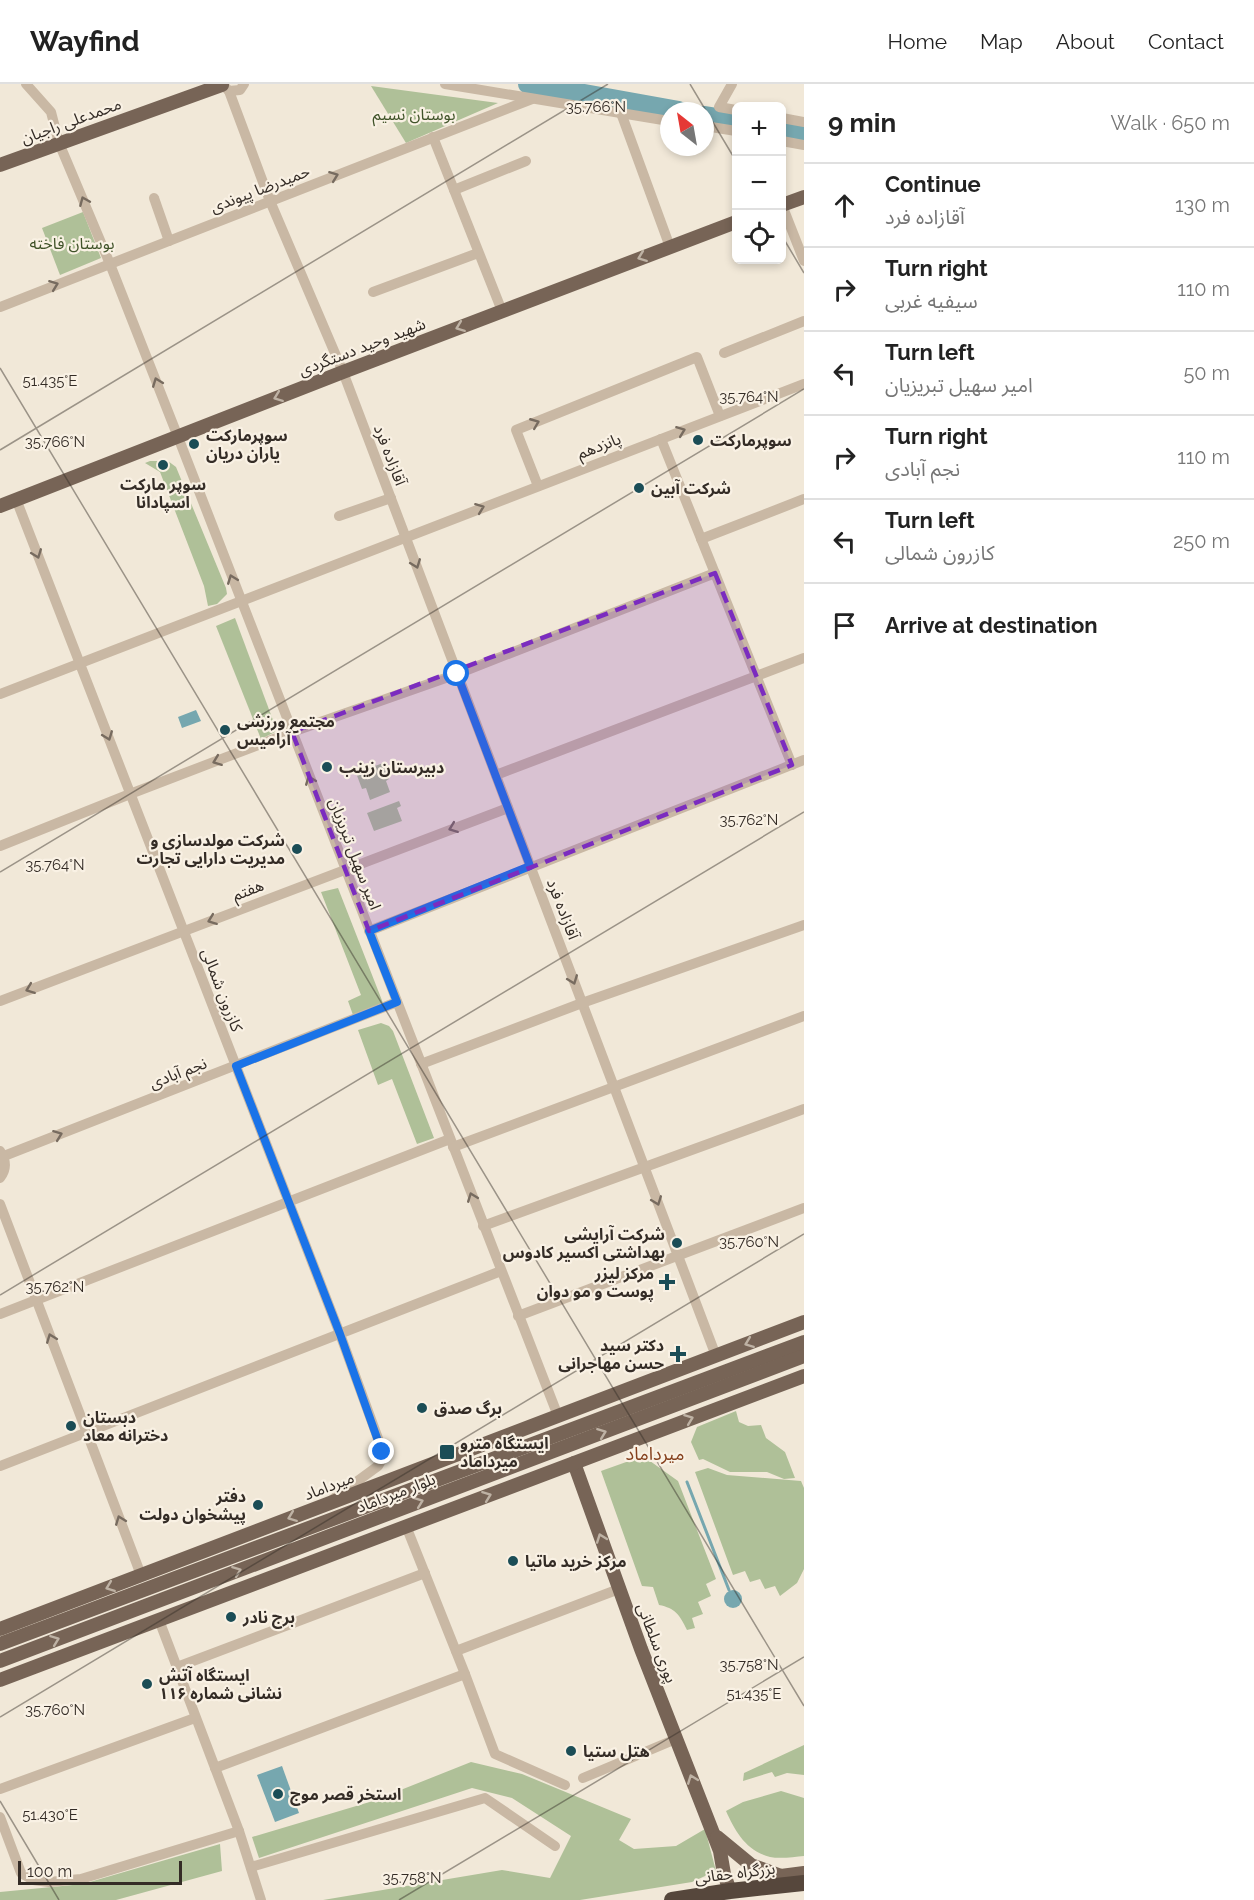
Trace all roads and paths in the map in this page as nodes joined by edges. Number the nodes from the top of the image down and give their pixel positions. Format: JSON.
{"nodes":[{"id":1,"x":26,"y":84,"type":"edge"},
{"id":2,"x":208,"y":84,"type":"edge"},
{"id":3,"x":244,"y":84,"type":"edge"},
{"id":4,"x":445,"y":84,"type":"edge"},
{"id":5,"x":732,"y":84,"type":"edge"},
{"id":6,"x":224,"y":87,"type":"edge"},
{"id":7,"x":532,"y":99,"type":"junction"},
{"id":8,"x":732,"y":109,"type":"edge"},
{"id":9,"x":621,"y":113,"type":"junction"},
{"id":10,"x":786,"y":119,"type":"edge"},
{"id":11,"x":660,"y":120,"type":"edge"},
{"id":12,"x":804,"y":122,"type":"edge"},
{"id":13,"x":714,"y":127,"type":"edge"},
{"id":14,"x":732,"y":130,"type":"edge"},
{"id":15,"x":433,"y":137,"type":"junction"},
{"id":16,"x":58,"y":138,"type":"junction"},
{"id":17,"x":786,"y":142,"type":"edge"},
{"id":18,"x":804,"y":145,"type":"edge"},
{"id":19,"x":0,"y":155,"type":"edge"},
{"id":20,"x":526,"y":161,"type":"dead end"},
{"id":21,"x":0,"y":165,"type":"edge"},
{"id":22,"x":454,"y":190,"type":"junction"},
{"id":23,"x":804,"y":197,"type":"edge"},
{"id":24,"x":154,"y":198,"type":"dead end"},
{"id":25,"x":270,"y":201,"type":"junction"},
{"id":26,"x":786,"y":204,"type":"edge"},
{"id":27,"x":784,"y":210,"type":"edge"},
{"id":28,"x":732,"y":224,"type":"edge"},
{"id":29,"x":169,"y":241,"type":"junction"},
{"id":30,"x":670,"y":247,"type":"junction"},
{"id":31,"x":478,"y":253,"type":"junction"},
{"id":32,"x":804,"y":261,"type":"edge"},
{"id":33,"x":110,"y":264,"type":"junction"},
{"id":34,"x":373,"y":292,"type":"dead end"},
{"id":35,"x":0,"y":307,"type":"edge"},
{"id":36,"x":502,"y":311,"type":"junction"},
{"id":37,"x":804,"y":321,"type":"edge"},
{"id":38,"x":724,"y":353,"type":"dead end"},
{"id":39,"x":343,"y":372,"type":"junction"},
{"id":40,"x":804,"y":384,"type":"edge"},
{"id":41,"x":720,"y":416,"type":"junction"},
{"id":42,"x":178,"y":437,"type":"junction"},
{"id":43,"x":661,"y":439,"type":"junction"},
{"id":44,"x":538,"y":486,"type":"junction"},
{"id":45,"x":391,"y":498,"type":"junction"},
{"id":46,"x":804,"y":499,"type":"edge"},
{"id":47,"x":16,"y":500,"type":"junction"},
{"id":48,"x":0,"y":506,"type":"edge"},
{"id":49,"x":339,"y":516,"type":"dead end"},
{"id":50,"x":406,"y":537,"type":"junction"},
{"id":51,"x":701,"y":539,"type":"junction"},
{"id":52,"x":715,"y":573,"type":"junction"},
{"id":53,"x":241,"y":602,"type":"junction"},
{"id":54,"x":804,"y":658,"type":"edge"},
{"id":55,"x":79,"y":663,"type":"junction"},
{"id":56,"x":457,"y":674,"type":"junction"},
{"id":57,"x":756,"y":676,"type":"junction"},
{"id":58,"x":0,"y":694,"type":"edge"},
{"id":59,"x":292,"y":732,"type":"junction"},
{"id":60,"x":804,"y":760,"type":"edge"},
{"id":61,"x":792,"y":765,"type":"junction"},
{"id":62,"x":496,"y":775,"type":"junction"},
{"id":63,"x":130,"y":794,"type":"junction"},
{"id":64,"x":508,"y":808,"type":"junction"},
{"id":65,"x":0,"y":846,"type":"edge"},
{"id":66,"x":530,"y":866,"type":"junction"},
{"id":67,"x":345,"y":869,"type":"junction"},
{"id":68,"x":804,"y":925,"type":"edge"},
{"id":69,"x":183,"y":931,"type":"junction"},
{"id":70,"x":369,"y":931,"type":"junction"},
{"id":71,"x":0,"y":1001,"type":"edge"},
{"id":72,"x":397,"y":1002,"type":"junction"},
{"id":73,"x":582,"y":1003,"type":"junction"},
{"id":74,"x":804,"y":1016,"type":"edge"},
{"id":75,"x":421,"y":1064,"type":"junction"},
{"id":76,"x":236,"y":1066,"type":"junction"},
{"id":77,"x":614,"y":1086,"type":"junction"},
{"id":78,"x":804,"y":1109,"type":"edge"},
{"id":79,"x":451,"y":1143,"type":"junction"},
{"id":80,"x":2,"y":1154,"type":"edge"},
{"id":81,"x":644,"y":1167,"type":"junction"},
{"id":82,"x":0,"y":1178,"type":"edge"},
{"id":83,"x":288,"y":1202,"type":"junction"},
{"id":84,"x":0,"y":1204,"type":"edge"},
{"id":85,"x":804,"y":1208,"type":"edge"},
{"id":86,"x":483,"y":1226,"type":"junction"},
{"id":87,"x":678,"y":1255,"type":"junction"},
{"id":88,"x":501,"y":1271,"type":"junction"},
{"id":89,"x":37,"y":1300,"type":"junction"},
{"id":90,"x":0,"y":1314,"type":"edge"},
{"id":91,"x":518,"y":1316,"type":"junction"},
{"id":92,"x":803,"y":1324,"type":"edge"},
{"id":93,"x":340,"y":1334,"type":"junction"},
{"id":94,"x":804,"y":1342,"type":"edge"},
{"id":95,"x":716,"y":1356,"type":"junction"},
{"id":96,"x":804,"y":1356,"type":"edge"},
{"id":97,"x":804,"y":1376,"type":"edge"},
{"id":98,"x":558,"y":1416,"type":"junction"},
{"id":99,"x":87,"y":1432,"type":"junction"},
{"id":100,"x":574,"y":1463,"type":"junction"},
{"id":101,"x":0,"y":1466,"type":"edge"},
{"id":102,"x":326,"y":1504,"type":"junction"},
{"id":103,"x":406,"y":1526,"type":"junction"},
{"id":104,"x":225,"y":1543,"type":"junction"},
{"id":105,"x":185,"y":1573,"type":"junction"},
{"id":106,"x":425,"y":1573,"type":"junction"},
{"id":107,"x":141,"y":1575,"type":"junction"},
{"id":108,"x":619,"y":1589,"type":"junction"},
{"id":109,"x":159,"y":1620,"type":"junction"},
{"id":110,"x":0,"y":1629,"type":"edge"},
{"id":111,"x":0,"y":1644,"type":"edge"},
{"id":112,"x":456,"y":1651,"type":"junction"},
{"id":113,"x":0,"y":1661,"type":"edge"},
{"id":114,"x":177,"y":1667,"type":"junction"},
{"id":115,"x":465,"y":1674,"type":"junction"},
{"id":116,"x":0,"y":1680,"type":"edge"},
{"id":117,"x":195,"y":1718,"type":"junction"},
{"id":118,"x":676,"y":1739,"type":"junction"},
{"id":119,"x":215,"y":1768,"type":"junction"},
{"id":120,"x":583,"y":1778,"type":"dead end"},
{"id":121,"x":565,"y":1785,"type":"dead end"},
{"id":122,"x":4,"y":1788,"type":"edge"},
{"id":123,"x":0,"y":1817,"type":"edge"},
{"id":124,"x":239,"y":1831,"type":"junction"},
{"id":125,"x":713,"y":1834,"type":"junction"},
{"id":126,"x":555,"y":1846,"type":"dead end"},
{"id":127,"x":250,"y":1867,"type":"junction"},
{"id":128,"x":804,"y":1873,"type":"edge"},
{"id":129,"x":804,"y":1884,"type":"edge"},
{"id":130,"x":730,"y":1891,"type":"junction"},
{"id":131,"x":261,"y":1900,"type":"edge"},
{"id":132,"x":672,"y":1900,"type":"edge"}],
"edges":[{"from":1,"to":16,"type":"street","name":"امیر سهیل تبریزیان"},
{"from":2,"to":16,"type":"main road","name":"محمدعلی راجیان"},
{"from":3,"to":6,"type":"street"},
{"from":4,"to":7,"type":"street"},
{"from":5,"to":8,"type":"street"},
{"from":6,"to":16,"type":"main road","name":"محمدعلی راجیان"},
{"from":6,"to":25,"type":"street","name":"آقازاده فرد"},
{"from":7,"to":9,"type":"street"},
{"from":7,"to":15,"type":"street","name":"حمیدرضا پیوندی"},
{"from":9,"to":11,"type":"street"},
{"from":9,"to":30,"type":"street"},
{"from":10,"to":12,"type":"street"},
{"from":13,"to":14,"type":"street"},
{"from":15,"to":22,"type":"street"},
{"from":25,"to":15,"type":"street","name":"حمیدرضا پیوندی","one_way":true},
{"from":16,"to":19,"type":"main road","name":"محمدعلی راجیان"},
{"from":16,"to":21,"type":"main road","name":"محمدعلی راجیان"},
{"from":33,"to":16,"type":"street","name":"امیر سهیل تبریزیان","one_way":true},
{"from":17,"to":18,"type":"street"},
{"from":20,"to":22,"type":"street"},
{"from":22,"to":31,"type":"street"},
{"from":23,"to":26,"type":"main road"},
{"from":24,"to":29,"type":"street"},
{"from":25,"to":29,"type":"street","name":"حمیدرضا پیوندی"},
{"from":25,"to":39,"type":"street","name":"آقازاده فرد"},
{"from":27,"to":32,"type":"street"},
{"from":28,"to":30,"type":"main road","name":"شهید وحید دستگردی"},
{"from":29,"to":33,"type":"street","name":"حمیدرضا پیوندی"},
{"from":30,"to":36,"type":"main road","name":"شهید وحید دستگردی","one_way":true},
{"from":31,"to":34,"type":"street"},
{"from":31,"to":36,"type":"street"},
{"from":35,"to":33,"type":"street","name":"حمیدرضا پیوندی","one_way":true},
{"from":42,"to":33,"type":"street","name":"امیر سهیل تبریزیان","one_way":true},
{"from":36,"to":39,"type":"main road","name":"شهید وحید دستگردی","one_way":true},
{"from":37,"to":38,"type":"street"},
{"from":39,"to":42,"type":"main road","name":"شهید وحید دستگردی","one_way":true},
{"from":39,"to":45,"type":"street","name":"آقازاده فرد"},
{"from":40,"to":41,"type":"street","name":"پانزدهم"},
{"from":43,"to":41,"type":"street","name":"پانزدهم","one_way":true},
{"from":44,"to":41,"type":"street","one_way":true},
{"from":42,"to":47,"type":"main road","name":"شهید وحید دستگردی"},
{"from":53,"to":42,"type":"street","name":"امیر سهیل تبریزیان","one_way":true},
{"from":43,"to":44,"type":"street","name":"پانزدهم"},
{"from":43,"to":51,"type":"street"},
{"from":50,"to":44,"type":"street","name":"پانزدهم","one_way":true},
{"from":45,"to":49,"type":"street"},
{"from":45,"to":50,"type":"street","name":"آقازاده فرد"},
{"from":46,"to":51,"type":"street"},
{"from":47,"to":48,"type":"main road","name":"شهید وحید دستگردی"},
{"from":47,"to":55,"type":"street","name":"کازرون شمالی","one_way":true},
{"from":50,"to":53,"type":"street","name":"پانزدهم"},
{"from":50,"to":56,"type":"street","name":"آقازاده فرد","one_way":true},
{"from":51,"to":52,"type":"street"},
{"from":52,"to":56,"type":"street"},
{"from":52,"to":57,"type":"street"},
{"from":53,"to":55,"type":"street","name":"پانزدهم"},
{"from":53,"to":59,"type":"street","name":"امیر سهیل تبریزیان"},
{"from":54,"to":57,"type":"street"},
{"from":55,"to":58,"type":"street","name":"پانزدهم"},
{"from":55,"to":63,"type":"street","name":"کازرون شمالی","one_way":true},
{"from":56,"to":59,"type":"street"},
{"from":56,"to":62,"type":"street","name":"آقازاده فرد"},
{"from":57,"to":61,"type":"street"},
{"from":57,"to":62,"type":"street"},
{"from":59,"to":63,"type":"street","one_way":true},
{"from":67,"to":59,"type":"street","name":"امیر سهیل تبریزیان","one_way":true},
{"from":60,"to":61,"type":"street"},
{"from":61,"to":66,"type":"street"},
{"from":62,"to":64,"type":"street","name":"آقازاده فرد"},
{"from":63,"to":65,"type":"street"},
{"from":63,"to":69,"type":"street","name":"کازرون شمالی"},
{"from":64,"to":66,"type":"street","name":"آقازاده فرد"},
{"from":64,"to":67,"type":"street","name":"هفتم","one_way":true},
{"from":66,"to":70,"type":"street"},
{"from":66,"to":73,"type":"street","name":"آقازاده فرد","one_way":true},
{"from":67,"to":69,"type":"street","name":"هفتم","one_way":true},
{"from":67,"to":70,"type":"street","name":"امیر سهیل تبریزیان"},
{"from":68,"to":73,"type":"street"},
{"from":69,"to":71,"type":"street","name":"هفتم","one_way":true},
{"from":69,"to":76,"type":"street","name":"کازرون شمالی"},
{"from":70,"to":72,"type":"street","name":"امیر سهیل تبریزیان"},
{"from":72,"to":75,"type":"street","name":"امیر سهیل تبریزیان"},
{"from":72,"to":76,"type":"street","name":"نجم آبادی"},
{"from":73,"to":75,"type":"street"},
{"from":73,"to":77,"type":"street","name":"آقازاده فرد"},
{"from":74,"to":77,"type":"street"},
{"from":75,"to":79,"type":"street","name":"امیر سهیل تبریزیان"},
{"from":80,"to":76,"type":"street","name":"نجم آبادی","one_way":true},
{"from":76,"to":83,"type":"street","name":"کازرون شمالی"},
{"from":77,"to":79,"type":"street"},
{"from":77,"to":81,"type":"street","name":"آقازاده فرد"},
{"from":78,"to":81,"type":"street"},
{"from":79,"to":83,"type":"street"},
{"from":86,"to":79,"type":"street","name":"امیر سهیل تبریزیان","one_way":true},
{"from":80,"to":82,"type":"street"},
{"from":81,"to":86,"type":"street"},
{"from":81,"to":87,"type":"street","name":"آقازاده فرد","one_way":true},
{"from":83,"to":89,"type":"street"},
{"from":83,"to":93,"type":"street","name":"کازرون شمالی"},
{"from":84,"to":89,"type":"street"},
{"from":85,"to":87,"type":"street"},
{"from":86,"to":88,"type":"street","name":"امیر سهیل تبریزیان"},
{"from":87,"to":91,"type":"street"},
{"from":87,"to":95,"type":"street","name":"آقازاده فرد"},
{"from":88,"to":91,"type":"street","name":"امیر سهیل تبریزیان"},
{"from":88,"to":93,"type":"street"},
{"from":89,"to":90,"type":"street"},
{"from":99,"to":89,"type":"street","one_way":true},
{"from":91,"to":98,"type":"street","name":"امیر سهیل تبریزیان"},
{"from":92,"to":95,"type":"main road","name":"میرداماد","one_way":true},
{"from":93,"to":99,"type":"street"},
{"from":93,"to":102,"type":"street","name":"کازرون شمالی"},
{"from":94,"to":105,"type":"main road","name":"بلوار میرداماد"},
{"from":95,"to":98,"type":"main road","name":"میرداماد"},
{"from":113,"to":96,"type":"main road","name":"بلوار میرداماد","one_way":true},
{"from":100,"to":97,"type":"main road","one_way":true},
{"from":98,"to":102,"type":"main road","name":"میرداماد"},
{"from":99,"to":101,"type":"street"},
{"from":107,"to":99,"type":"street","one_way":true},
{"from":103,"to":100,"type":"main road","one_way":true},
{"from":108,"to":100,"type":"main road","name":"پوری سلطانی","one_way":true},
{"from":102,"to":104,"type":"main road","name":"میرداماد","one_way":true},
{"from":103,"to":106,"type":"street"},
{"from":103,"to":109,"type":"main road"},
{"from":104,"to":105,"type":"main road"},
{"from":104,"to":107,"type":"main road","name":"میرداماد"},
{"from":105,"to":111,"type":"main road","name":"بلوار میرداماد"},
{"from":106,"to":112,"type":"street"},
{"from":106,"to":114,"type":"street"},
{"from":107,"to":110,"type":"main road","name":"میرداماد","one_way":true},
{"from":108,"to":112,"type":"street"},
{"from":108,"to":118,"type":"main road","name":"پوری سلطانی"},
{"from":109,"to":114,"type":"street"},
{"from":109,"to":116,"type":"main road"},
{"from":112,"to":115,"type":"street"},
{"from":114,"to":117,"type":"street"},
{"from":115,"to":119,"type":"street"},
{"from":115,"to":121,"type":"street"},
{"from":117,"to":119,"type":"street"},
{"from":117,"to":122,"type":"street"},
{"from":118,"to":120,"type":"street"},
{"from":125,"to":118,"type":"main road","name":"پوری سلطانی","one_way":true},
{"from":119,"to":124,"type":"street"},
{"from":123,"to":124,"type":"street"},
{"from":124,"to":127,"type":"street"},
{"from":125,"to":128,"type":"main road"},
{"from":125,"to":130,"type":"main road","name":"پوری سلطانی"},
{"from":126,"to":127,"type":"street"},
{"from":127,"to":131,"type":"street"},
{"from":129,"to":130,"type":"highway","name":"بزرگراه حقانی"},
{"from":130,"to":132,"type":"highway","name":"بزرگراه حقانی"}]}
